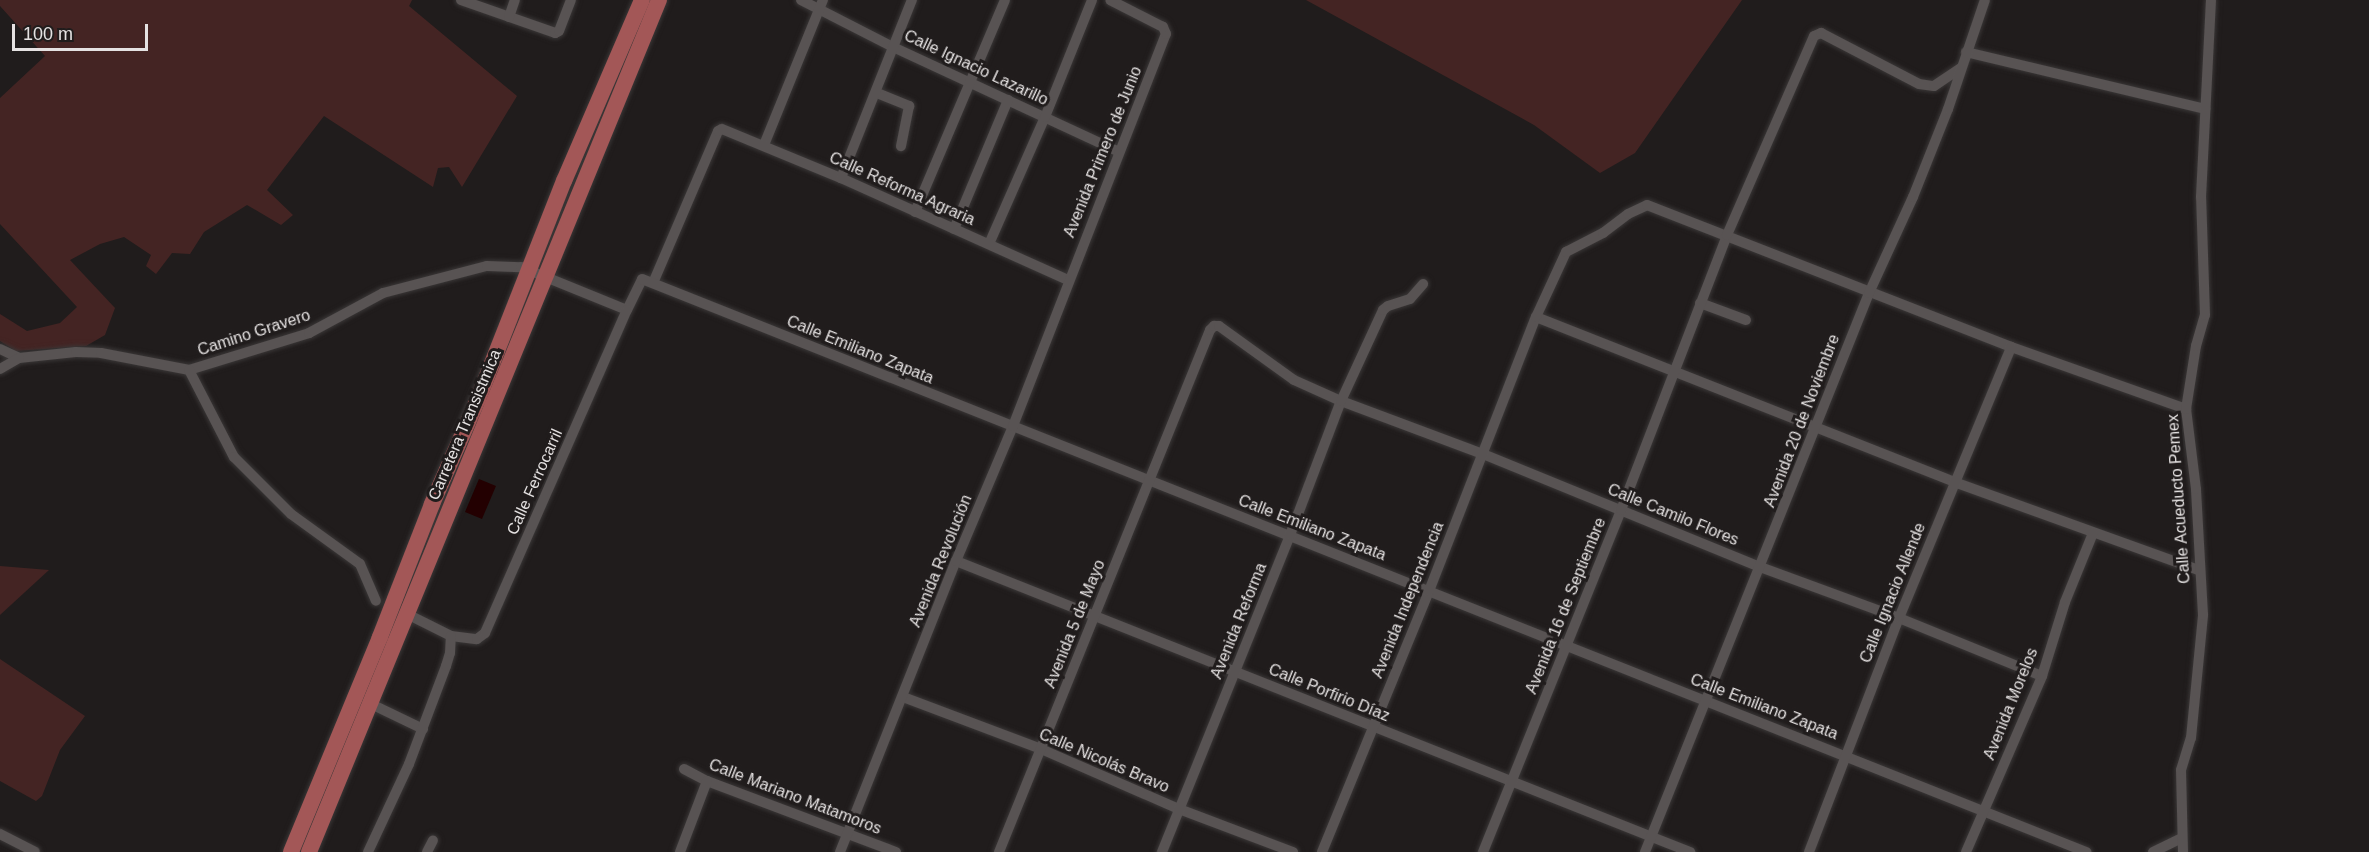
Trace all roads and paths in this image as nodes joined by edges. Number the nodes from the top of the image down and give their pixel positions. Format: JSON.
{"nodes":[{"id":1,"x":461,"y":0,"type":"edge"},
{"id":2,"x":515,"y":0,"type":"edge"},
{"id":3,"x":572,"y":0,"type":"edge"},
{"id":4,"x":642,"y":0,"type":"edge"},
{"id":5,"x":659,"y":0,"type":"edge"},
{"id":6,"x":801,"y":0,"type":"edge"},
{"id":7,"x":912,"y":0,"type":"edge"},
{"id":8,"x":1005,"y":0,"type":"edge"},
{"id":9,"x":1092,"y":0,"type":"edge"},
{"id":10,"x":1110,"y":0,"type":"edge"},
{"id":11,"x":1985,"y":0,"type":"edge"},
{"id":12,"x":2211,"y":0,"type":"edge"},
{"id":13,"x":822,"y":5,"type":"edge"},
{"id":14,"x":509,"y":17,"type":"junction"},
{"id":15,"x":893,"y":47,"type":"junction"},
{"id":16,"x":1966,"y":52,"type":"junction"},
{"id":17,"x":1960,"y":68,"type":"junction"},
{"id":18,"x":969,"y":83,"type":"junction"},
{"id":19,"x":876,"y":93,"type":"junction"},
{"id":20,"x":1008,"y":100,"type":"junction"},
{"id":21,"x":2205,"y":109,"type":"junction"},
{"id":22,"x":1045,"y":117,"type":"junction"},
{"id":23,"x":764,"y":145,"type":"junction"},
{"id":24,"x":901,"y":146,"type":"dead end"},
{"id":25,"x":1119,"y":152,"type":"junction"},
{"id":26,"x":841,"y":178,"type":"junction"},
{"id":27,"x":564,"y":181,"type":"junction"},
{"id":28,"x":915,"y":212,"type":"junction"},
{"id":29,"x":954,"y":229,"type":"junction"},
{"id":30,"x":1727,"y":236,"type":"junction"},
{"id":31,"x":989,"y":244,"type":"junction"},
{"id":32,"x":528,"y":270,"type":"junction"},
{"id":33,"x":545,"y":276,"type":"junction"},
{"id":34,"x":1068,"y":280,"type":"junction"},
{"id":35,"x":653,"y":283,"type":"junction"},
{"id":36,"x":1423,"y":284,"type":"dead end"},
{"id":37,"x":1869,"y":293,"type":"junction"},
{"id":38,"x":1700,"y":303,"type":"junction"},
{"id":39,"x":627,"y":310,"type":"junction"},
{"id":40,"x":1536,"y":318,"type":"junction"},
{"id":41,"x":1746,"y":320,"type":"dead end"},
{"id":42,"x":2011,"y":347,"type":"junction"},
{"id":43,"x":0,"y":349,"type":"edge"},
{"id":44,"x":513,"y":352,"type":"junction"},
{"id":45,"x":19,"y":358,"type":"junction"},
{"id":46,"x":0,"y":369,"type":"edge"},
{"id":47,"x":189,"y":370,"type":"junction"},
{"id":48,"x":1676,"y":372,"type":"junction"},
{"id":49,"x":1341,"y":400,"type":"junction"},
{"id":50,"x":1179,"y":407,"type":"joint"},
{"id":51,"x":2186,"y":410,"type":"junction"},
{"id":52,"x":1013,"y":426,"type":"junction"},
{"id":53,"x":1816,"y":426,"type":"junction"},
{"id":54,"x":1483,"y":454,"type":"junction"},
{"id":55,"x":1150,"y":482,"type":"junction"},
{"id":56,"x":1954,"y":482,"type":"junction"},
{"id":57,"x":1621,"y":510,"type":"junction"},
{"id":58,"x":2093,"y":532,"type":"junction"},
{"id":59,"x":1290,"y":535,"type":"junction"},
{"id":60,"x":956,"y":561,"type":"junction"},
{"id":61,"x":1760,"y":567,"type":"junction"},
{"id":62,"x":2199,"y":570,"type":"junction"},
{"id":63,"x":1429,"y":591,"type":"junction"},
{"id":64,"x":376,"y":602,"type":"dead end"},
{"id":65,"x":1094,"y":616,"type":"junction"},
{"id":66,"x":413,"y":617,"type":"dead end"},
{"id":67,"x":1899,"y":618,"type":"junction"},
{"id":68,"x":451,"y":636,"type":"junction"},
{"id":69,"x":1566,"y":646,"type":"junction"},
{"id":70,"x":1235,"y":670,"type":"junction"},
{"id":71,"x":2042,"y":676,"type":"junction"},
{"id":72,"x":903,"y":697,"type":"junction"},
{"id":73,"x":1705,"y":700,"type":"junction"},
{"id":74,"x":369,"y":703,"type":"junction"},
{"id":75,"x":1373,"y":728,"type":"junction"},
{"id":76,"x":423,"y":729,"type":"junction"},
{"id":77,"x":1041,"y":749,"type":"junction"},
{"id":78,"x":1846,"y":755,"type":"junction"},
{"id":79,"x":684,"y":769,"type":"dead end"},
{"id":80,"x":707,"y":781,"type":"junction"},
{"id":81,"x":1512,"y":782,"type":"junction"},
{"id":82,"x":1179,"y":809,"type":"junction"},
{"id":83,"x":1982,"y":811,"type":"junction"},
{"id":84,"x":0,"y":834,"type":"edge"},
{"id":85,"x":848,"y":834,"type":"junction"},
{"id":86,"x":1650,"y":837,"type":"junction"},
{"id":87,"x":2182,"y":838,"type":"junction"},
{"id":88,"x":433,"y":840,"type":"dead end"},
{"id":89,"x":35,"y":852,"type":"edge"},
{"id":90,"x":291,"y":852,"type":"edge"},
{"id":91,"x":309,"y":852,"type":"edge"},
{"id":92,"x":368,"y":852,"type":"edge"},
{"id":93,"x":427,"y":852,"type":"edge"},
{"id":94,"x":680,"y":852,"type":"edge"},
{"id":95,"x":840,"y":852,"type":"edge"},
{"id":96,"x":896,"y":852,"type":"edge"},
{"id":97,"x":999,"y":852,"type":"edge"},
{"id":98,"x":1162,"y":852,"type":"edge"},
{"id":99,"x":1293,"y":852,"type":"edge"},
{"id":100,"x":1322,"y":852,"type":"edge"},
{"id":101,"x":1483,"y":852,"type":"edge"},
{"id":102,"x":1645,"y":852,"type":"edge"},
{"id":103,"x":1690,"y":852,"type":"edge"},
{"id":104,"x":1809,"y":852,"type":"edge"},
{"id":105,"x":1966,"y":852,"type":"edge"},
{"id":106,"x":2086,"y":852,"type":"edge"},
{"id":107,"x":2153,"y":852,"type":"edge"},
{"id":108,"x":2183,"y":852,"type":"edge"}],
"edges":[{"from":1,"to":14,"type":"street"},
{"from":2,"to":14,"type":"street"},
{"from":3,"to":14,"type":"street"},
{"from":4,"to":27,"type":"main road","name":"Carretera Transistmica"},
{"from":5,"to":33,"type":"main road","name":"Carretera Transistmica"},
{"from":6,"to":13,"type":"street","name":"Calle Ignacio Lazarillo"},
{"from":7,"to":15,"type":"street"},
{"from":8,"to":18,"type":"street"},
{"from":9,"to":22,"type":"street"},
{"from":10,"to":25,"type":"street","name":"Avenida Primero de Junio"},
{"from":11,"to":16,"type":"street","name":"Avenida 20 de Noviembre"},
{"from":12,"to":21,"type":"street","name":"Calle Acueducto Pemex"},
{"from":13,"to":15,"type":"street","name":"Calle Ignacio Lazarillo"},
{"from":13,"to":23,"type":"street"},
{"from":15,"to":18,"type":"street","name":"Calle Ignacio Lazarillo"},
{"from":15,"to":19,"type":"street"},
{"from":16,"to":17,"type":"street","name":"Avenida 20 de Noviembre"},
{"from":16,"to":21,"type":"street"},
{"from":17,"to":30,"type":"street","name":"Avenida 16 de Septiembre"},
{"from":17,"to":37,"type":"street","name":"Avenida 20 de Noviembre"},
{"from":18,"to":20,"type":"street","name":"Calle Ignacio Lazarillo"},
{"from":18,"to":28,"type":"street"},
{"from":19,"to":24,"type":"street"},
{"from":19,"to":26,"type":"street"},
{"from":20,"to":22,"type":"street","name":"Calle Ignacio Lazarillo"},
{"from":20,"to":29,"type":"street"},
{"from":21,"to":51,"type":"street","name":"Calle Acueducto Pemex"},
{"from":22,"to":25,"type":"street","name":"Calle Ignacio Lazarillo"},
{"from":22,"to":31,"type":"street"},
{"from":23,"to":26,"type":"street","name":"Calle Reforma Agraria"},
{"from":23,"to":35,"type":"street","name":"Calle Reforma Agraria"},
{"from":25,"to":34,"type":"street","name":"Avenida Primero de Junio"},
{"from":26,"to":28,"type":"street","name":"Calle Reforma Agraria"},
{"from":27,"to":32,"type":"main road","name":"Carretera Transistmica"},
{"from":27,"to":33,"type":"main road"},
{"from":28,"to":29,"type":"street","name":"Calle Reforma Agraria"},
{"from":29,"to":31,"type":"street","name":"Calle Reforma Agraria"},
{"from":30,"to":37,"type":"street"},
{"from":30,"to":38,"type":"street","name":"Avenida 16 de Septiembre"},
{"from":30,"to":40,"type":"street","name":"Avenida Independencia"},
{"from":31,"to":34,"type":"street","name":"Calle Reforma Agraria"},
{"from":32,"to":33,"type":"street","name":"Camino Gravero"},
{"from":32,"to":44,"type":"main road"},
{"from":32,"to":47,"type":"street","name":"Camino Gravero"},
{"from":32,"to":90,"type":"main road","name":"Carretera Transistmica"},
{"from":33,"to":39,"type":"street"},
{"from":33,"to":44,"type":"main road","name":"Carretera Transistmica"},
{"from":34,"to":52,"type":"street","name":"Avenida Revolución"},
{"from":35,"to":39,"type":"street"},
{"from":35,"to":52,"type":"street","name":"Calle Emiliano Zapata"},
{"from":36,"to":49,"type":"street","name":"Avenida Reforma"},
{"from":37,"to":42,"type":"street"},
{"from":37,"to":53,"type":"street","name":"Avenida 20 de Noviembre"},
{"from":38,"to":41,"type":"street"},
{"from":38,"to":48,"type":"street","name":"Avenida 16 de Septiembre"},
{"from":39,"to":68,"type":"street","name":"Calle Ferrocarril"},
{"from":40,"to":48,"type":"street"},
{"from":40,"to":54,"type":"street","name":"Avenida Independencia"},
{"from":42,"to":51,"type":"street"},
{"from":42,"to":56,"type":"street","name":"Calle Ignacio Allende"},
{"from":43,"to":45,"type":"street"},
{"from":44,"to":74,"type":"main road","name":"Carretera Transistmica"},
{"from":45,"to":46,"type":"street"},
{"from":45,"to":47,"type":"street","name":"Camino Gravero"},
{"from":47,"to":64,"type":"street"},
{"from":48,"to":53,"type":"street"},
{"from":48,"to":57,"type":"street","name":"Avenida 16 de Septiembre"},
{"from":49,"to":50,"type":"street","name":"Calle Camilo Flores"},
{"from":49,"to":54,"type":"street","name":"Calle Camilo Flores"},
{"from":49,"to":59,"type":"street","name":"Avenida Reforma"},
{"from":50,"to":55,"type":"street","name":"Avenida 5 de Mayo"},
{"from":51,"to":62,"type":"street","name":"Calle Acueducto Pemex"},
{"from":52,"to":55,"type":"street","name":"Calle Emiliano Zapata"},
{"from":52,"to":60,"type":"street","name":"Avenida Revolución"},
{"from":53,"to":56,"type":"street"},
{"from":53,"to":61,"type":"street","name":"Avenida 20 de Noviembre"},
{"from":54,"to":57,"type":"street","name":"Calle Camilo Flores"},
{"from":54,"to":63,"type":"street","name":"Avenida Independencia"},
{"from":55,"to":59,"type":"street","name":"Calle Emiliano Zapata"},
{"from":55,"to":65,"type":"street","name":"Avenida 5 de Mayo"},
{"from":56,"to":58,"type":"street"},
{"from":56,"to":67,"type":"street","name":"Calle Ignacio Allende"},
{"from":57,"to":61,"type":"street","name":"Calle Camilo Flores"},
{"from":57,"to":69,"type":"street","name":"Avenida 16 de Septiembre"},
{"from":58,"to":62,"type":"street"},
{"from":58,"to":71,"type":"street","name":"Avenida Morelos"},
{"from":59,"to":63,"type":"street","name":"Calle Emiliano Zapata"},
{"from":59,"to":70,"type":"street","name":"Avenida Reforma"},
{"from":60,"to":65,"type":"street","name":"Calle Porfirio Díaz"},
{"from":60,"to":72,"type":"street","name":"Avenida Revolución"},
{"from":61,"to":67,"type":"street","name":"Calle Camilo Flores"},
{"from":61,"to":73,"type":"street","name":"Avenida 20 de Noviembre"},
{"from":62,"to":87,"type":"street","name":"Calle Acueducto Pemex"},
{"from":63,"to":69,"type":"street","name":"Calle Emiliano Zapata"},
{"from":63,"to":75,"type":"street","name":"Avenida Independencia"},
{"from":65,"to":70,"type":"street","name":"Calle Porfirio Díaz"},
{"from":65,"to":77,"type":"street","name":"Avenida 5 de Mayo"},
{"from":66,"to":68,"type":"street","name":"Calle Ferrocarril"},
{"from":67,"to":71,"type":"street","name":"Calle Camilo Flores"},
{"from":67,"to":78,"type":"street","name":"Calle Ignacio Allende"},
{"from":68,"to":76,"type":"street"},
{"from":69,"to":73,"type":"street","name":"Calle Emiliano Zapata"},
{"from":69,"to":81,"type":"street","name":"Avenida 16 de Septiembre"},
{"from":70,"to":75,"type":"street","name":"Calle Porfirio Díaz"},
{"from":70,"to":82,"type":"street","name":"Avenida Reforma"},
{"from":71,"to":83,"type":"street","name":"Avenida Morelos"},
{"from":72,"to":77,"type":"street","name":"Calle Nicolás Bravo"},
{"from":72,"to":85,"type":"street","name":"Avenida Revolución"},
{"from":73,"to":78,"type":"street","name":"Calle Emiliano Zapata"},
{"from":73,"to":86,"type":"street","name":"Avenida 20 de Noviembre"},
{"from":74,"to":76,"type":"street"},
{"from":74,"to":91,"type":"main road","name":"Carretera Transistmica"},
{"from":75,"to":81,"type":"street","name":"Calle Porfirio Díaz"},
{"from":75,"to":100,"type":"street","name":"Avenida Independencia"},
{"from":76,"to":92,"type":"street"},
{"from":77,"to":82,"type":"street","name":"Calle Nicolás Bravo"},
{"from":77,"to":97,"type":"street","name":"Avenida 5 de Mayo"},
{"from":78,"to":83,"type":"street","name":"Calle Emiliano Zapata"},
{"from":78,"to":104,"type":"street","name":"Calle Ignacio Allende"},
{"from":79,"to":80,"type":"street","name":"Calle Mariano Matamoros"},
{"from":80,"to":85,"type":"street","name":"Calle Mariano Matamoros"},
{"from":80,"to":94,"type":"street"},
{"from":81,"to":86,"type":"street","name":"Calle Porfirio Díaz"},
{"from":81,"to":101,"type":"street","name":"Avenida 16 de Septiembre"},
{"from":82,"to":98,"type":"street","name":"Avenida Reforma"},
{"from":82,"to":99,"type":"street","name":"Calle Nicolás Bravo"},
{"from":83,"to":105,"type":"street","name":"Avenida Morelos"},
{"from":83,"to":106,"type":"street","name":"Calle Emiliano Zapata"},
{"from":84,"to":89,"type":"street"},
{"from":85,"to":95,"type":"street","name":"Avenida Revolución"},
{"from":85,"to":96,"type":"street","name":"Calle Mariano Matamoros"},
{"from":86,"to":102,"type":"street","name":"Avenida 20 de Noviembre"},
{"from":86,"to":103,"type":"street","name":"Calle Porfirio Díaz"},
{"from":87,"to":107,"type":"street"},
{"from":87,"to":108,"type":"street","name":"Calle Acueducto Pemex"},
{"from":88,"to":93,"type":"street"}]}
